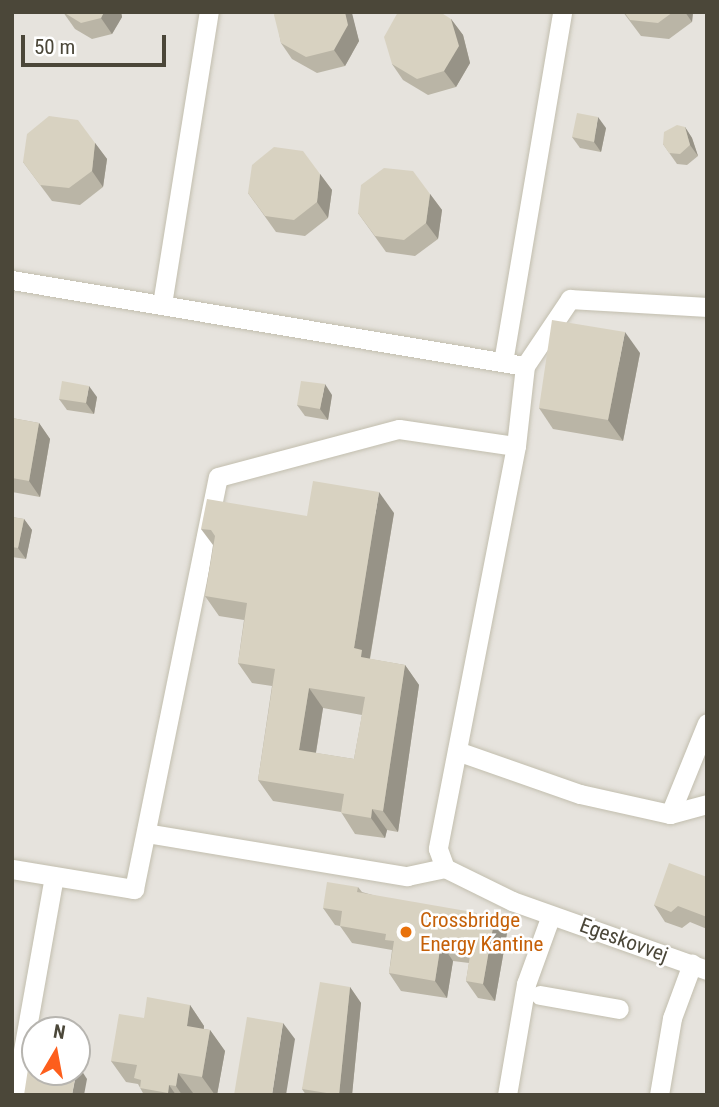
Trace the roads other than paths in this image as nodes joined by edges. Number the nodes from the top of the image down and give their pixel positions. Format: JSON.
{"nodes":[{"id":1,"x":209,"y":12,"type":"edge"},
{"id":2,"x":562,"y":12,"type":"edge"},
{"id":3,"x":12,"y":279,"type":"edge"},
{"id":4,"x":162,"y":304,"type":"junction"},
{"id":5,"x":707,"y":307,"type":"edge"},
{"id":6,"x":503,"y":362,"type":"junction"},
{"id":7,"x":525,"y":366,"type":"junction"},
{"id":8,"x":516,"y":446,"type":"junction"},
{"id":9,"x":707,"y":723,"type":"edge"},
{"id":10,"x":457,"y":751,"type":"junction"},
{"id":11,"x":707,"y":804,"type":"edge"},
{"id":12,"x":670,"y":814,"type":"junction"},
{"id":13,"x":146,"y":833,"type":"junction"},
{"id":14,"x":445,"y":868,"type":"junction"},
{"id":15,"x":12,"y":869,"type":"edge"},
{"id":16,"x":54,"y":876,"type":"junction"},
{"id":17,"x":551,"y":915,"type":"junction"},
{"id":18,"x":699,"y":967,"type":"edge"},
{"id":19,"x":540,"y":995,"type":"dead end"},
{"id":20,"x":619,"y":1009,"type":"dead end"},
{"id":21,"x":15,"y":1095,"type":"edge"},
{"id":22,"x":507,"y":1095,"type":"edge"},
{"id":23,"x":659,"y":1095,"type":"edge"}],
"edges":[{"from":1,"to":4,"type":"lane"},
{"from":2,"to":6,"type":"lane"},
{"from":3,"to":4,"type":"lane"},
{"from":4,"to":6,"type":"lane"},
{"from":5,"to":7,"type":"lane"},
{"from":6,"to":7,"type":"lane"},
{"from":7,"to":8,"type":"lane"},
{"from":8,"to":10,"type":"lane"},
{"from":8,"to":13,"type":"lane"},
{"from":9,"to":12,"type":"lane"},
{"from":10,"to":12,"type":"lane"},
{"from":10,"to":14,"type":"lane"},
{"from":11,"to":12,"type":"lane"},
{"from":13,"to":14,"type":"lane"},
{"from":13,"to":16,"type":"lane"},
{"from":14,"to":17,"type":"lane","name":"Egeskovvej"},
{"from":15,"to":16,"type":"lane"},
{"from":16,"to":21,"type":"lane"},
{"from":17,"to":18,"type":"lane","name":"Egeskovvej"},
{"from":17,"to":22,"type":"lane"},
{"from":18,"to":23,"type":"lane"},
{"from":19,"to":20,"type":"lane"}]}
